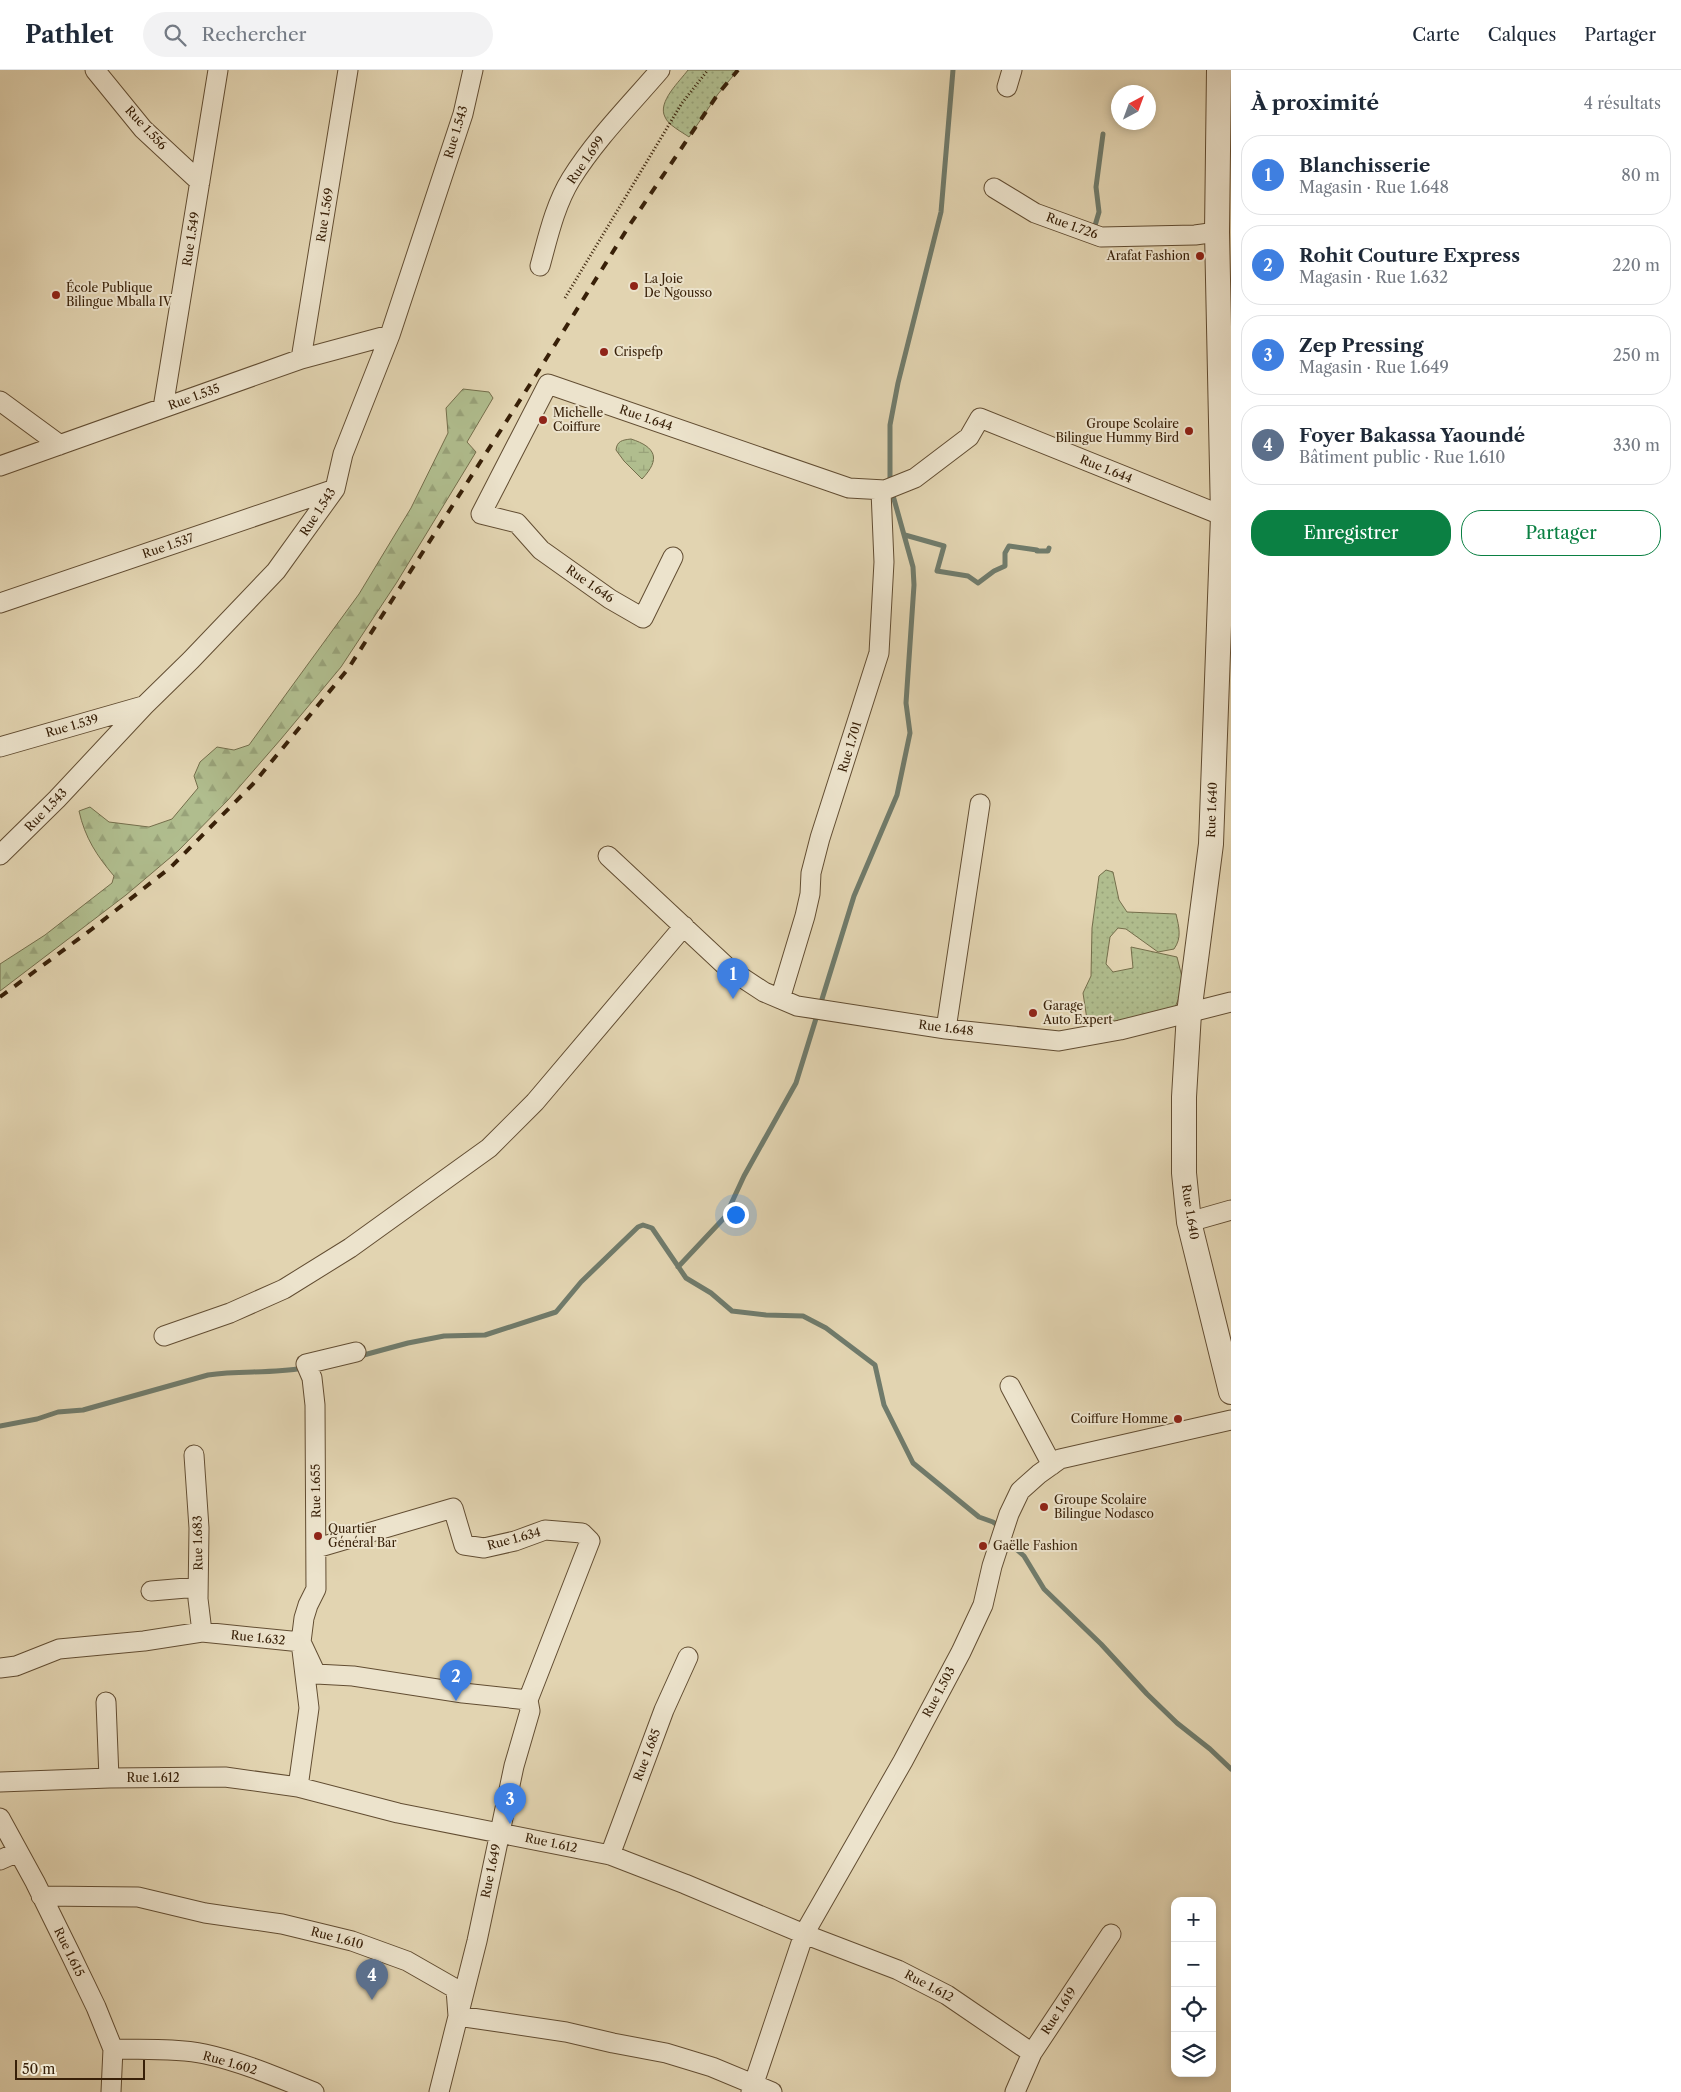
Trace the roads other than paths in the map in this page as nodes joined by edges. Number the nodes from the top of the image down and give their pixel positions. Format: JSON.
{"nodes":[{"id":1,"x":95,"y":70,"type":"edge"},
{"id":2,"x":218,"y":70,"type":"edge"},
{"id":3,"x":348,"y":70,"type":"edge"},
{"id":4,"x":473,"y":70,"type":"edge"},
{"id":5,"x":660,"y":70,"type":"edge"},
{"id":6,"x":1219,"y":70,"type":"edge"},
{"id":7,"x":200,"y":182,"type":"junction"},
{"id":8,"x":994,"y":188,"type":"dead end"},
{"id":9,"x":1217,"y":232,"type":"junction"},
{"id":10,"x":540,"y":266,"type":"dead end"},
{"id":11,"x":390,"y":335,"type":"junction"},
{"id":12,"x":301,"y":359,"type":"junction"},
{"id":13,"x":0,"y":401,"type":"edge"},
{"id":14,"x":163,"y":408,"type":"junction"},
{"id":15,"x":60,"y":445,"type":"junction"},
{"id":16,"x":0,"y":466,"type":"edge"},
{"id":17,"x":335,"y":489,"type":"junction"},
{"id":18,"x":888,"y":489,"type":"junction"},
{"id":19,"x":481,"y":514,"type":"joint"},
{"id":20,"x":1227,"y":517,"type":"edge"},
{"id":21,"x":674,"y":557,"type":"dead end"},
{"id":22,"x":0,"y":603,"type":"edge"},
{"id":23,"x":144,"y":706,"type":"junction"},
{"id":24,"x":0,"y":747,"type":"edge"},
{"id":25,"x":980,"y":804,"type":"dead end"},
{"id":26,"x":0,"y":855,"type":"edge"},
{"id":27,"x":608,"y":856,"type":"dead end"},
{"id":28,"x":684,"y":926,"type":"junction"},
{"id":29,"x":780,"y":999,"type":"junction"},
{"id":30,"x":1231,"y":1002,"type":"edge"},
{"id":31,"x":1190,"y":1013,"type":"junction"},
{"id":32,"x":946,"y":1029,"type":"junction"},
{"id":33,"x":1231,"y":1210,"type":"edge"},
{"id":34,"x":1189,"y":1222,"type":"junction"},
{"id":35,"x":164,"y":1336,"type":"dead end"},
{"id":36,"x":356,"y":1352,"type":"dead end"},
{"id":37,"x":1010,"y":1386,"type":"dead end"},
{"id":38,"x":1231,"y":1392,"type":"edge"},
{"id":39,"x":1231,"y":1420,"type":"edge"},
{"id":40,"x":194,"y":1455,"type":"dead end"},
{"id":41,"x":1052,"y":1465,"type":"junction"},
{"id":42,"x":590,"y":1541,"type":"joint"},
{"id":43,"x":317,"y":1548,"type":"junction"},
{"id":44,"x":198,"y":1587,"type":"junction"},
{"id":45,"x":151,"y":1591,"type":"dead end"},
{"id":46,"x":202,"y":1632,"type":"junction"},
{"id":47,"x":301,"y":1642,"type":"junction"},
{"id":48,"x":688,"y":1657,"type":"dead end"},
{"id":49,"x":0,"y":1668,"type":"edge"},
{"id":50,"x":528,"y":1700,"type":"junction"},
{"id":51,"x":106,"y":1702,"type":"dead end"},
{"id":52,"x":109,"y":1778,"type":"junction"},
{"id":53,"x":0,"y":1782,"type":"edge"},
{"id":54,"x":298,"y":1787,"type":"junction"},
{"id":55,"x":0,"y":1818,"type":"edge"},
{"id":56,"x":500,"y":1832,"type":"junction"},
{"id":57,"x":18,"y":1852,"type":"junction"},
{"id":58,"x":610,"y":1855,"type":"junction"},
{"id":59,"x":0,"y":1860,"type":"edge"},
{"id":60,"x":41,"y":1896,"type":"junction"},
{"id":61,"x":804,"y":1934,"type":"junction"},
{"id":62,"x":1111,"y":1934,"type":"dead end"},
{"id":63,"x":458,"y":2016,"type":"junction"},
{"id":64,"x":113,"y":2049,"type":"junction"},
{"id":65,"x":1032,"y":2053,"type":"junction"},
{"id":66,"x":753,"y":2088,"type":"edge"},
{"id":67,"x":111,"y":2092,"type":"edge"},
{"id":68,"x":314,"y":2092,"type":"edge"},
{"id":69,"x":439,"y":2092,"type":"edge"},
{"id":70,"x":772,"y":2092,"type":"edge"},
{"id":71,"x":1014,"y":2092,"type":"edge"}],
"edges":[{"from":1,"to":7,"type":"street","name":"Rue 1.556"},
{"from":2,"to":7,"type":"street","name":"Rue 1.549"},
{"from":3,"to":12,"type":"street","name":"Rue 1.569"},
{"from":4,"to":11,"type":"street","name":"Rue 1.543"},
{"from":5,"to":10,"type":"street","name":"Rue 1.699"},
{"from":6,"to":9,"type":"street","name":"Rue 1.640"},
{"from":7,"to":14,"type":"street","name":"Rue 1.549"},
{"from":8,"to":9,"type":"street","name":"Rue 1.726"},
{"from":9,"to":20,"type":"street","name":"Rue 1.640"},
{"from":11,"to":12,"type":"street","name":"Rue 1.535"},
{"from":11,"to":17,"type":"street","name":"Rue 1.543"},
{"from":12,"to":14,"type":"street","name":"Rue 1.535"},
{"from":13,"to":15,"type":"street"},
{"from":14,"to":15,"type":"street","name":"Rue 1.535"},
{"from":15,"to":16,"type":"street","name":"Rue 1.535"},
{"from":17,"to":22,"type":"street","name":"Rue 1.537"},
{"from":17,"to":23,"type":"street","name":"Rue 1.543"},
{"from":18,"to":19,"type":"street","name":"Rue 1.644"},
{"from":18,"to":20,"type":"street","name":"Rue 1.644"},
{"from":18,"to":29,"type":"street","name":"Rue 1.701"},
{"from":19,"to":21,"type":"street","name":"Rue 1.646"},
{"from":20,"to":31,"type":"street","name":"Rue 1.640"},
{"from":23,"to":24,"type":"street","name":"Rue 1.539"},
{"from":23,"to":26,"type":"street","name":"Rue 1.543"},
{"from":25,"to":32,"type":"street"},
{"from":27,"to":28,"type":"street","name":"Rue 1.648"},
{"from":28,"to":29,"type":"street","name":"Rue 1.648"},
{"from":28,"to":35,"type":"street"},
{"from":29,"to":32,"type":"street","name":"Rue 1.648"},
{"from":30,"to":31,"type":"street","name":"Rue 1.648"},
{"from":31,"to":32,"type":"street","name":"Rue 1.648"},
{"from":31,"to":34,"type":"street","name":"Rue 1.640"},
{"from":33,"to":34,"type":"street"},
{"from":34,"to":38,"type":"street","name":"Rue 1.640"},
{"from":36,"to":43,"type":"street","name":"Rue 1.655"},
{"from":37,"to":41,"type":"street"},
{"from":39,"to":41,"type":"street","name":"Rue 1.503"},
{"from":40,"to":44,"type":"street","name":"Rue 1.683"},
{"from":41,"to":61,"type":"street","name":"Rue 1.503"},
{"from":42,"to":43,"type":"street","name":"Rue 1.634"},
{"from":42,"to":50,"type":"street","name":"Rue 1.649"},
{"from":43,"to":47,"type":"street","name":"Rue 1.655"},
{"from":44,"to":45,"type":"street"},
{"from":44,"to":46,"type":"street","name":"Rue 1.683"},
{"from":46,"to":47,"type":"street","name":"Rue 1.632"},
{"from":46,"to":49,"type":"street","name":"Rue 1.632"},
{"from":47,"to":50,"type":"street","name":"Rue 1.632"},
{"from":47,"to":54,"type":"street","name":"Rue 1.655"},
{"from":48,"to":58,"type":"street","name":"Rue 1.685"},
{"from":50,"to":56,"type":"street","name":"Rue 1.649"},
{"from":51,"to":52,"type":"street"},
{"from":52,"to":53,"type":"street","name":"Rue 1.612"},
{"from":52,"to":54,"type":"street","name":"Rue 1.612"},
{"from":54,"to":56,"type":"street","name":"Rue 1.612"},
{"from":55,"to":57,"type":"street","name":"Rue 1.615"},
{"from":56,"to":58,"type":"street","name":"Rue 1.612"},
{"from":56,"to":63,"type":"street","name":"Rue 1.649"},
{"from":57,"to":59,"type":"street"},
{"from":57,"to":60,"type":"street","name":"Rue 1.615"},
{"from":58,"to":61,"type":"street","name":"Rue 1.612"},
{"from":60,"to":63,"type":"street","name":"Rue 1.610"},
{"from":60,"to":64,"type":"street","name":"Rue 1.615"},
{"from":61,"to":65,"type":"street","name":"Rue 1.612"},
{"from":61,"to":66,"type":"street","name":"Rue 1.503"},
{"from":62,"to":65,"type":"street","name":"Rue 1.619"},
{"from":63,"to":66,"type":"street"},
{"from":63,"to":69,"type":"street","name":"Rue 1.649"},
{"from":64,"to":67,"type":"street","name":"Rue 1.615"},
{"from":64,"to":68,"type":"street","name":"Rue 1.602"},
{"from":65,"to":71,"type":"street","name":"Rue 1.619"},
{"from":66,"to":70,"type":"street"}]}
